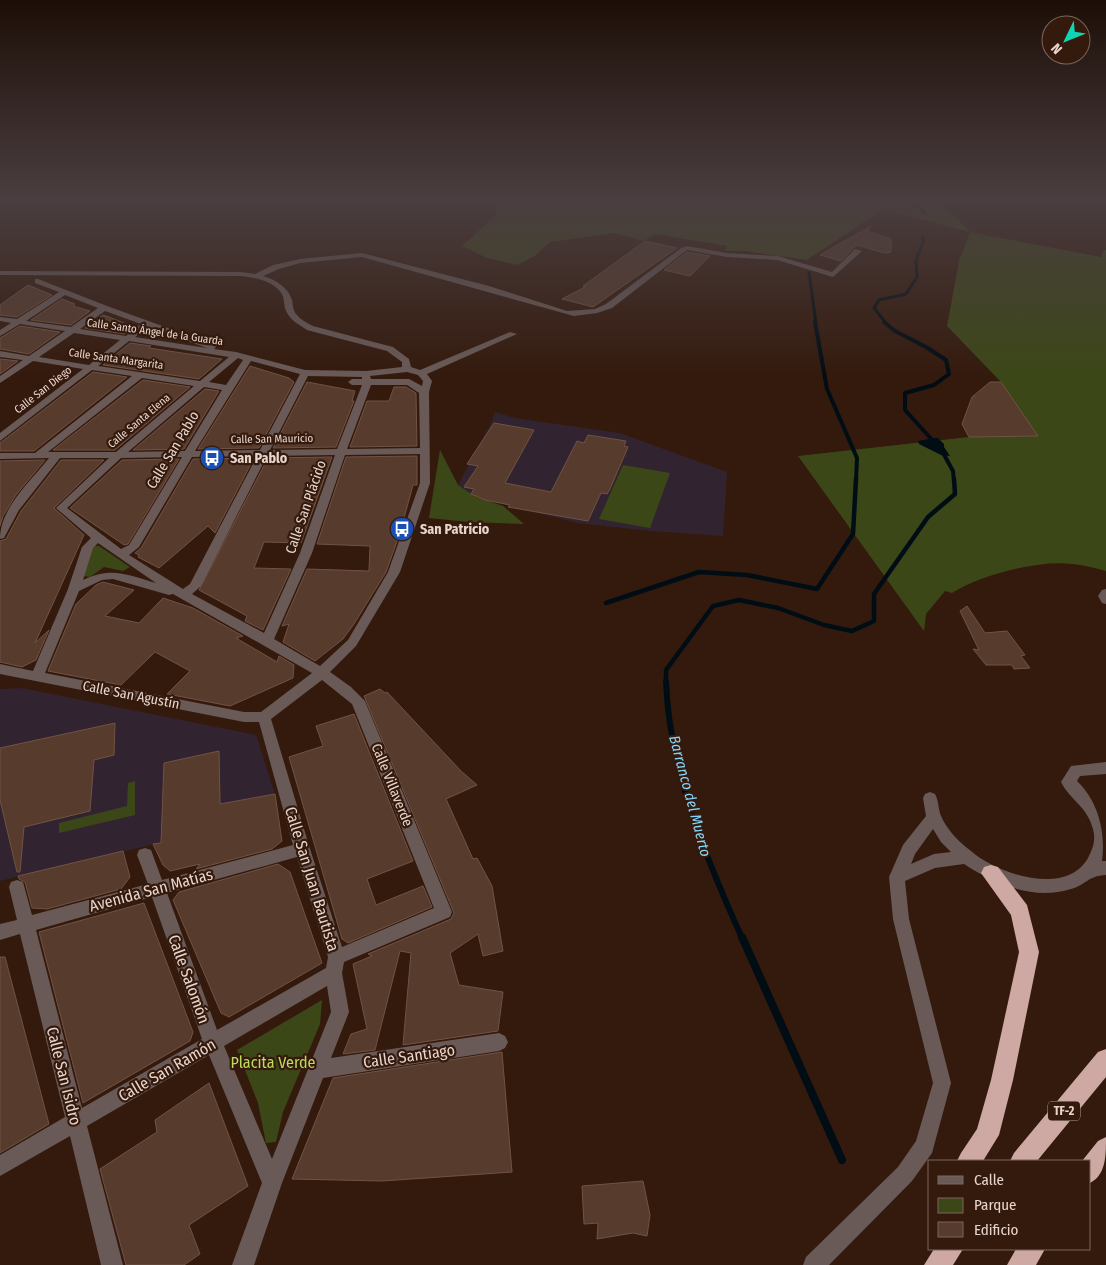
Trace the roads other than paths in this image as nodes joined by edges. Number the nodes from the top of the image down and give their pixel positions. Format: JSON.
{"nodes":[{"id":1,"x":331,"y":258,"type":"edge"},
{"id":2,"x":372,"y":258,"type":"edge"},
{"id":3,"x":671,"y":258,"type":"edge"},
{"id":4,"x":778,"y":258,"type":"edge"},
{"id":5,"x":851,"y":258,"type":"edge"},
{"id":6,"x":0,"y":273,"type":"edge"},
{"id":7,"x":257,"y":276,"type":"junction"},
{"id":8,"x":38,"y":281,"type":"dead end"},
{"id":9,"x":64,"y":292,"type":"junction"},
{"id":10,"x":104,"y":308,"type":"junction"},
{"id":11,"x":0,"y":319,"type":"edge"},
{"id":12,"x":17,"y":322,"type":"junction"},
{"id":13,"x":146,"y":324,"type":"junction"},
{"id":14,"x":72,"y":331,"type":"junction"},
{"id":15,"x":0,"y":334,"type":"edge"},
{"id":16,"x":513,"y":334,"type":"dead end"},
{"id":17,"x":126,"y":340,"type":"junction"},
{"id":18,"x":194,"y":341,"type":"junction"},
{"id":19,"x":184,"y":348,"type":"junction"},
{"id":20,"x":0,"y":354,"type":"edge"},
{"id":21,"x":236,"y":355,"type":"junction"},
{"id":22,"x":31,"y":358,"type":"junction"},
{"id":23,"x":248,"y":359,"type":"junction"},
{"id":24,"x":91,"y":367,"type":"junction"},
{"id":25,"x":407,"y":369,"type":"junction"},
{"id":26,"x":305,"y":373,"type":"junction"},
{"id":27,"x":141,"y":374,"type":"junction"},
{"id":28,"x":422,"y":374,"type":"junction"},
{"id":29,"x":366,"y":379,"type":"junction"},
{"id":30,"x":0,"y":380,"type":"edge"},
{"id":31,"x":409,"y":382,"type":"junction"},
{"id":32,"x":203,"y":384,"type":"junction"},
{"id":33,"x":228,"y":388,"type":"junction"},
{"id":34,"x":424,"y":392,"type":"junction"},
{"id":35,"x":0,"y":438,"type":"edge"},
{"id":36,"x":341,"y":451,"type":"junction"},
{"id":37,"x":264,"y":452,"type":"junction"},
{"id":38,"x":425,"y":452,"type":"junction"},
{"id":39,"x":189,"y":453,"type":"junction"},
{"id":40,"x":119,"y":454,"type":"junction"},
{"id":41,"x":57,"y":455,"type":"junction"},
{"id":42,"x":0,"y":456,"type":"edge"},
{"id":43,"x":37,"y":456,"type":"junction"},
{"id":44,"x":0,"y":536,"type":"edge"},
{"id":45,"x":97,"y":538,"type":"junction"},
{"id":46,"x":122,"y":554,"type":"junction"},
{"id":47,"x":74,"y":589,"type":"junction"},
{"id":48,"x":1106,"y":593,"type":"edge"},
{"id":49,"x":184,"y":595,"type":"junction"},
{"id":50,"x":1106,"y":600,"type":"edge"},
{"id":51,"x":268,"y":639,"type":"junction"},
{"id":52,"x":0,"y":669,"type":"edge"},
{"id":53,"x":321,"y":673,"type":"junction"},
{"id":54,"x":0,"y":677,"type":"edge"},
{"id":55,"x":37,"y":677,"type":"junction"},
{"id":56,"x":264,"y":717,"type":"junction"},
{"id":57,"x":1106,"y":768,"type":"edge"},
{"id":58,"x":930,"y":798,"type":"dead end"},
{"id":59,"x":1089,"y":805,"type":"junction"},
{"id":60,"x":1106,"y":812,"type":"edge"},
{"id":61,"x":934,"y":817,"type":"junction"},
{"id":62,"x":302,"y":849,"type":"junction"},
{"id":63,"x":145,"y":856,"type":"dead end"},
{"id":64,"x":966,"y":857,"type":"junction"},
{"id":65,"x":1098,"y":869,"type":"edge"},
{"id":66,"x":991,"y":873,"type":"junction"},
{"id":67,"x":897,"y":877,"type":"junction"},
{"id":68,"x":17,"y":887,"type":"dead end"},
{"id":69,"x":156,"y":889,"type":"junction"},
{"id":70,"x":444,"y":912,"type":"joint"},
{"id":71,"x":26,"y":925,"type":"junction"},
{"id":72,"x":0,"y":932,"type":"edge"},
{"id":73,"x":335,"y":965,"type":"junction"},
{"id":74,"x":499,"y":1042,"type":"dead end"},
{"id":75,"x":213,"y":1043,"type":"junction"},
{"id":76,"x":1106,"y":1060,"type":"edge"},
{"id":77,"x":318,"y":1069,"type":"junction"},
{"id":78,"x":76,"y":1122,"type":"junction"},
{"id":79,"x":1106,"y":1149,"type":"edge"},
{"id":80,"x":969,"y":1160,"type":"edge"},
{"id":81,"x":1023,"y":1160,"type":"edge"},
{"id":82,"x":0,"y":1166,"type":"edge"},
{"id":83,"x":1091,"y":1170,"type":"edge"},
{"id":84,"x":272,"y":1183,"type":"junction"},
{"id":85,"x":1031,"y":1250,"type":"edge"},
{"id":86,"x":112,"y":1265,"type":"edge"},
{"id":87,"x":243,"y":1265,"type":"edge"},
{"id":88,"x":814,"y":1265,"type":"edge"},
{"id":89,"x":1020,"y":1265,"type":"edge"}],
"edges":[{"from":1,"to":7,"type":"street"},
{"from":2,"to":3,"type":"street"},
{"from":4,"to":5,"type":"street"},
{"from":6,"to":7,"type":"street"},
{"from":7,"to":25,"type":"street"},
{"from":8,"to":9,"type":"street"},
{"from":9,"to":10,"type":"street"},
{"from":9,"to":12,"type":"street"},
{"from":10,"to":13,"type":"street"},
{"from":10,"to":14,"type":"street"},
{"from":11,"to":12,"type":"street","name":"Calle Santo Ángel de la Guarda"},
{"from":12,"to":14,"type":"street","name":"Calle Santo Ángel de la Guarda"},
{"from":12,"to":15,"type":"street"},
{"from":13,"to":17,"type":"street","name":"Calle San Diego"},
{"from":13,"to":18,"type":"street"},
{"from":14,"to":17,"type":"street","name":"Calle Santo Ángel de la Guarda"},
{"from":14,"to":22,"type":"street"},
{"from":16,"to":28,"type":"street"},
{"from":17,"to":19,"type":"street","name":"Calle Santo Ángel de la Guarda"},
{"from":17,"to":24,"type":"street","name":"Calle San Diego"},
{"from":18,"to":19,"type":"street"},
{"from":18,"to":21,"type":"street"},
{"from":19,"to":21,"type":"street","name":"Calle Santo Ángel de la Guarda"},
{"from":20,"to":22,"type":"street","name":"Calle Santa Margarita"},
{"from":21,"to":23,"type":"street","name":"Calle Santo Ángel de la Guarda"},
{"from":21,"to":32,"type":"street","name":"Calle Santa Elena"},
{"from":22,"to":24,"type":"street","name":"Calle Santa Margarita"},
{"from":22,"to":30,"type":"street"},
{"from":23,"to":26,"type":"street","name":"Calle Santo Ángel de la Guarda"},
{"from":23,"to":33,"type":"street","name":"Calle San Pablo"},
{"from":24,"to":27,"type":"street","name":"Calle Santa Margarita"},
{"from":24,"to":35,"type":"street","name":"Calle San Diego"},
{"from":25,"to":28,"type":"street","name":"Calle Santo Ángel de la Guarda"},
{"from":25,"to":29,"type":"street","name":"Calle Santo Ángel de la Guarda"},
{"from":26,"to":29,"type":"street","name":"Calle Santo Ángel de la Guarda"},
{"from":26,"to":37,"type":"street"},
{"from":27,"to":32,"type":"street","name":"Calle Santa Margarita"},
{"from":27,"to":43,"type":"street"},
{"from":28,"to":31,"type":"street"},
{"from":28,"to":34,"type":"street"},
{"from":29,"to":31,"type":"street","name":"Calle Santo Ángel de la Guarda"},
{"from":29,"to":36,"type":"street","name":"Calle San Plácido"},
{"from":31,"to":34,"type":"street"},
{"from":32,"to":33,"type":"street","name":"Calle Santa Margarita"},
{"from":32,"to":40,"type":"street","name":"Calle Santa Elena"},
{"from":33,"to":39,"type":"street","name":"Calle San Pablo"},
{"from":34,"to":38,"type":"street"},
{"from":36,"to":37,"type":"street","name":"Calle San Mauricio"},
{"from":36,"to":38,"type":"street","name":"Calle San Mauricio"},
{"from":36,"to":51,"type":"street","name":"Calle San Plácido"},
{"from":37,"to":39,"type":"street","name":"Calle San Mauricio"},
{"from":37,"to":49,"type":"street"},
{"from":38,"to":53,"type":"street"},
{"from":39,"to":40,"type":"street","name":"Calle San Mauricio"},
{"from":39,"to":46,"type":"street","name":"Calle San Pablo"},
{"from":40,"to":41,"type":"street","name":"Calle San Mauricio"},
{"from":40,"to":45,"type":"street","name":"Calle Santa Elena"},
{"from":41,"to":43,"type":"street","name":"Calle San Mauricio"},
{"from":41,"to":44,"type":"street"},
{"from":42,"to":43,"type":"street","name":"Calle San Mauricio"},
{"from":45,"to":46,"type":"street"},
{"from":45,"to":47,"type":"street"},
{"from":46,"to":49,"type":"street"},
{"from":47,"to":49,"type":"street"},
{"from":47,"to":55,"type":"street"},
{"from":48,"to":50,"type":"street"},
{"from":49,"to":51,"type":"street","name":"Calle Villaverde"},
{"from":51,"to":53,"type":"street","name":"Calle Villaverde"},
{"from":52,"to":55,"type":"street","name":"Calle San Agustín"},
{"from":53,"to":56,"type":"street"},
{"from":53,"to":70,"type":"street","name":"Calle Villaverde"},
{"from":54,"to":55,"type":"street"},
{"from":55,"to":56,"type":"street","name":"Calle San Agustín"},
{"from":56,"to":62,"type":"street","name":"Calle San Juan Bautista"},
{"from":57,"to":59,"type":"street"},
{"from":58,"to":61,"type":"street"},
{"from":59,"to":60,"type":"street"},
{"from":59,"to":65,"type":"street"},
{"from":61,"to":64,"type":"street"},
{"from":61,"to":67,"type":"street"},
{"from":62,"to":69,"type":"street","name":"Avenida San Matías"},
{"from":62,"to":73,"type":"street","name":"Calle San Juan Bautista"},
{"from":63,"to":69,"type":"street","name":"Calle Salomón"},
{"from":64,"to":66,"type":"street"},
{"from":64,"to":67,"type":"street"},
{"from":65,"to":66,"type":"street"},
{"from":66,"to":80,"type":"highway"},
{"from":67,"to":88,"type":"street"},
{"from":68,"to":71,"type":"street","name":"Calle San Isidro"},
{"from":69,"to":71,"type":"street","name":"Avenida San Matías"},
{"from":69,"to":75,"type":"street","name":"Calle Salomón"},
{"from":70,"to":73,"type":"street","name":"Calle San Ramón"},
{"from":71,"to":72,"type":"street","name":"Avenida San Matías"},
{"from":71,"to":78,"type":"street","name":"Calle San Isidro"},
{"from":73,"to":75,"type":"street","name":"Calle San Ramón"},
{"from":73,"to":77,"type":"street","name":"Calle San Juan Bautista"},
{"from":74,"to":77,"type":"street","name":"Calle Santiago"},
{"from":75,"to":78,"type":"street","name":"Calle San Ramón"},
{"from":75,"to":84,"type":"street","name":"Calle Salomón"},
{"from":76,"to":81,"type":"highway","number":"TF-2"},
{"from":77,"to":84,"type":"street","name":"Calle San Juan Bautista"},
{"from":78,"to":82,"type":"street","name":"Calle San Ramón"},
{"from":78,"to":86,"type":"street","name":"Calle San Isidro"},
{"from":79,"to":83,"type":"highway"},
{"from":84,"to":87,"type":"street","name":"Calle San Juan Bautista"},
{"from":85,"to":89,"type":"highway"}]}
